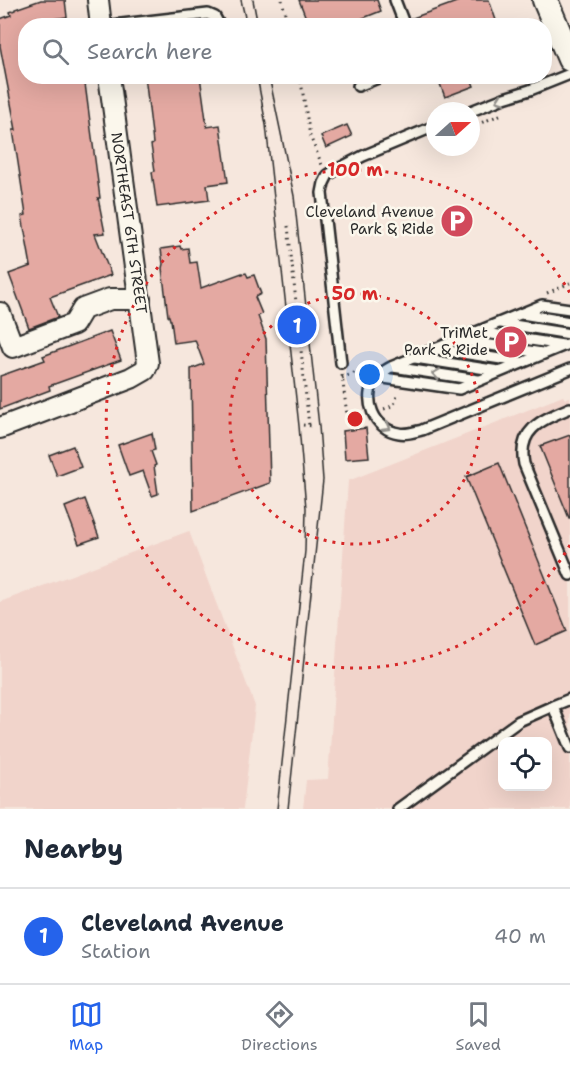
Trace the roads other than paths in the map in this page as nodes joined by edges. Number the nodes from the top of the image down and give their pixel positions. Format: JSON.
{"nodes":[{"id":1,"x":98,"y":0,"type":"edge"},
{"id":2,"x":395,"y":0,"type":"edge"},
{"id":3,"x":545,"y":0,"type":"edge"},
{"id":4,"x":101,"y":18,"type":"edge"},
{"id":5,"x":173,"y":18,"type":"edge"},
{"id":6,"x":216,"y":18,"type":"edge"},
{"id":7,"x":402,"y":18,"type":"edge"},
{"id":8,"x":551,"y":18,"type":"edge"},
{"id":9,"x":552,"y":22,"type":"edge"},
{"id":10,"x":570,"y":59,"type":"edge"},
{"id":11,"x":570,"y":74,"type":"edge"},
{"id":12,"x":552,"y":81,"type":"edge"},
{"id":13,"x":110,"y":84,"type":"edge"},
{"id":14,"x":363,"y":84,"type":"edge"},
{"id":15,"x":545,"y":84,"type":"edge"},
{"id":16,"x":358,"y":86,"type":"dead end"},
{"id":17,"x":480,"y":107,"type":"edge"},
{"id":18,"x":426,"y":130,"type":"edge"},
{"id":19,"x":140,"y":299,"type":"junction"},
{"id":20,"x":570,"y":309,"type":"edge"},
{"id":21,"x":0,"y":313,"type":"edge"},
{"id":22,"x":520,"y":314,"type":"junction"},
{"id":23,"x":499,"y":322,"type":"junction"},
{"id":24,"x":570,"y":322,"type":"edge"},
{"id":25,"x":477,"y":331,"type":"junction"},
{"id":26,"x":570,"y":334,"type":"edge"},
{"id":27,"x":456,"y":340,"type":"junction"},
{"id":28,"x":568,"y":344,"type":"edge"},
{"id":29,"x":434,"y":349,"type":"junction"},
{"id":30,"x":544,"y":354,"type":"junction"},
{"id":31,"x":413,"y":358,"type":"junction"},
{"id":32,"x":341,"y":363,"type":"road end"},
{"id":33,"x":523,"y":363,"type":"junction"},
{"id":34,"x":392,"y":367,"type":"junction"},
{"id":35,"x":570,"y":369,"type":"edge"},
{"id":36,"x":501,"y":371,"type":"junction"},
{"id":37,"x":377,"y":377,"type":"junction"},
{"id":38,"x":480,"y":380,"type":"junction"},
{"id":39,"x":570,"y":408,"type":"edge"},
{"id":40,"x":0,"y":428,"type":"edge"},
{"id":41,"x":570,"y":575,"type":"edge"},
{"id":42,"x":570,"y":699,"type":"edge"},
{"id":43,"x":553,"y":706,"type":"junction"},
{"id":44,"x":570,"y":748,"type":"edge"},
{"id":45,"x":398,"y":809,"type":"edge"}],
"edges":[{"from":1,"to":4,"type":"street"},
{"from":2,"to":7,"type":"lane"},
{"from":3,"to":8,"type":"street"},
{"from":5,"to":6,"type":"lane"},
{"from":9,"to":10,"type":"street"},
{"from":11,"to":12,"type":"lane","one_way":true},
{"from":13,"to":19,"type":"street","name":"NORTHEAST 6TH STREET"},
{"from":14,"to":16,"type":"lane"},
{"from":15,"to":17,"type":"lane","one_way":true},
{"from":18,"to":32,"type":"lane"},
{"from":19,"to":21,"type":"street"},
{"from":19,"to":40,"type":"street","name":"NORTHEAST 6TH STREET"},
{"from":20,"to":22,"type":"lane"},
{"from":22,"to":23,"type":"lane"},
{"from":22,"to":24,"type":"lane"},
{"from":23,"to":25,"type":"lane"},
{"from":23,"to":26,"type":"lane"},
{"from":25,"to":27,"type":"lane"},
{"from":25,"to":28,"type":"lane"},
{"from":27,"to":29,"type":"lane"},
{"from":27,"to":30,"type":"lane"},
{"from":28,"to":30,"type":"lane"},
{"from":29,"to":31,"type":"lane"},
{"from":29,"to":33,"type":"lane"},
{"from":30,"to":33,"type":"lane"},
{"from":31,"to":34,"type":"lane"},
{"from":31,"to":36,"type":"lane"},
{"from":33,"to":36,"type":"lane"},
{"from":34,"to":37,"type":"lane"},
{"from":38,"to":34,"type":"lane","one_way":true},
{"from":37,"to":35,"type":"lane","one_way":true},
{"from":36,"to":38,"type":"lane"},
{"from":37,"to":38,"type":"lane"},
{"from":39,"to":41,"type":"lane"},
{"from":42,"to":43,"type":"lane"},
{"from":43,"to":44,"type":"lane"},
{"from":43,"to":45,"type":"lane"}]}
